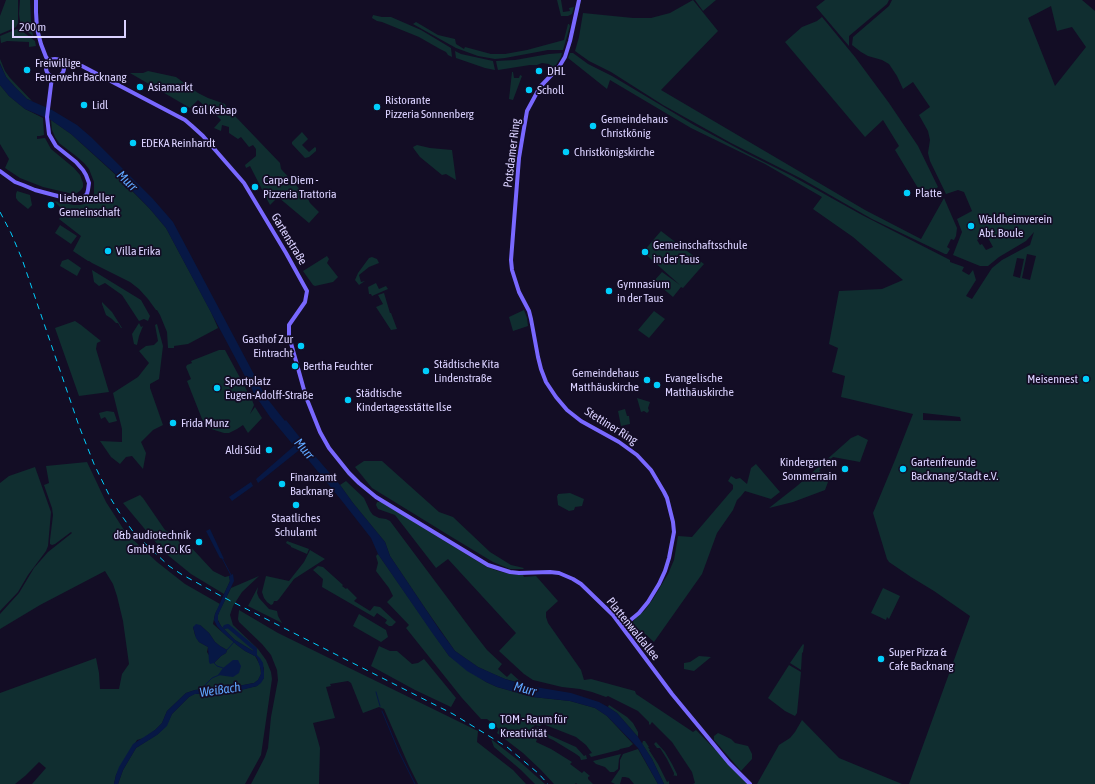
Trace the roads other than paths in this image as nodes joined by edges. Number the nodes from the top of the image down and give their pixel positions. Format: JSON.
{"nodes":[{"id":1,"x":36,"y":0,"type":"edge"},
{"id":2,"x":579,"y":0,"type":"edge"},
{"id":3,"x":49,"y":61,"type":"junction"},
{"id":4,"x":64,"y":65,"type":"junction"},
{"id":5,"x":52,"y":77,"type":"junction"},
{"id":6,"x":0,"y":172,"type":"edge"},
{"id":7,"x":514,"y":232,"type":"joint"},
{"id":8,"x":376,"y":497,"type":"joint"},
{"id":9,"x":622,"y":627,"type":"junction"},
{"id":10,"x":750,"y":784,"type":"edge"}],
"edges":[{"from":1,"to":3,"type":"street"},
{"from":2,"to":7,"type":"street","name":"Potsdamer Ring"},
{"from":3,"to":4,"type":"street"},
{"from":3,"to":5,"type":"street"},
{"from":4,"to":5,"type":"street"},
{"from":4,"to":8,"type":"street","name":"Gartenstraße"},
{"from":5,"to":6,"type":"street"},
{"from":7,"to":9,"type":"street","name":"Stettiner Ring"},
{"from":8,"to":9,"type":"street","name":"Plattenwaldallee"},
{"from":9,"to":10,"type":"street","name":"Plattenwaldallee"}]}
